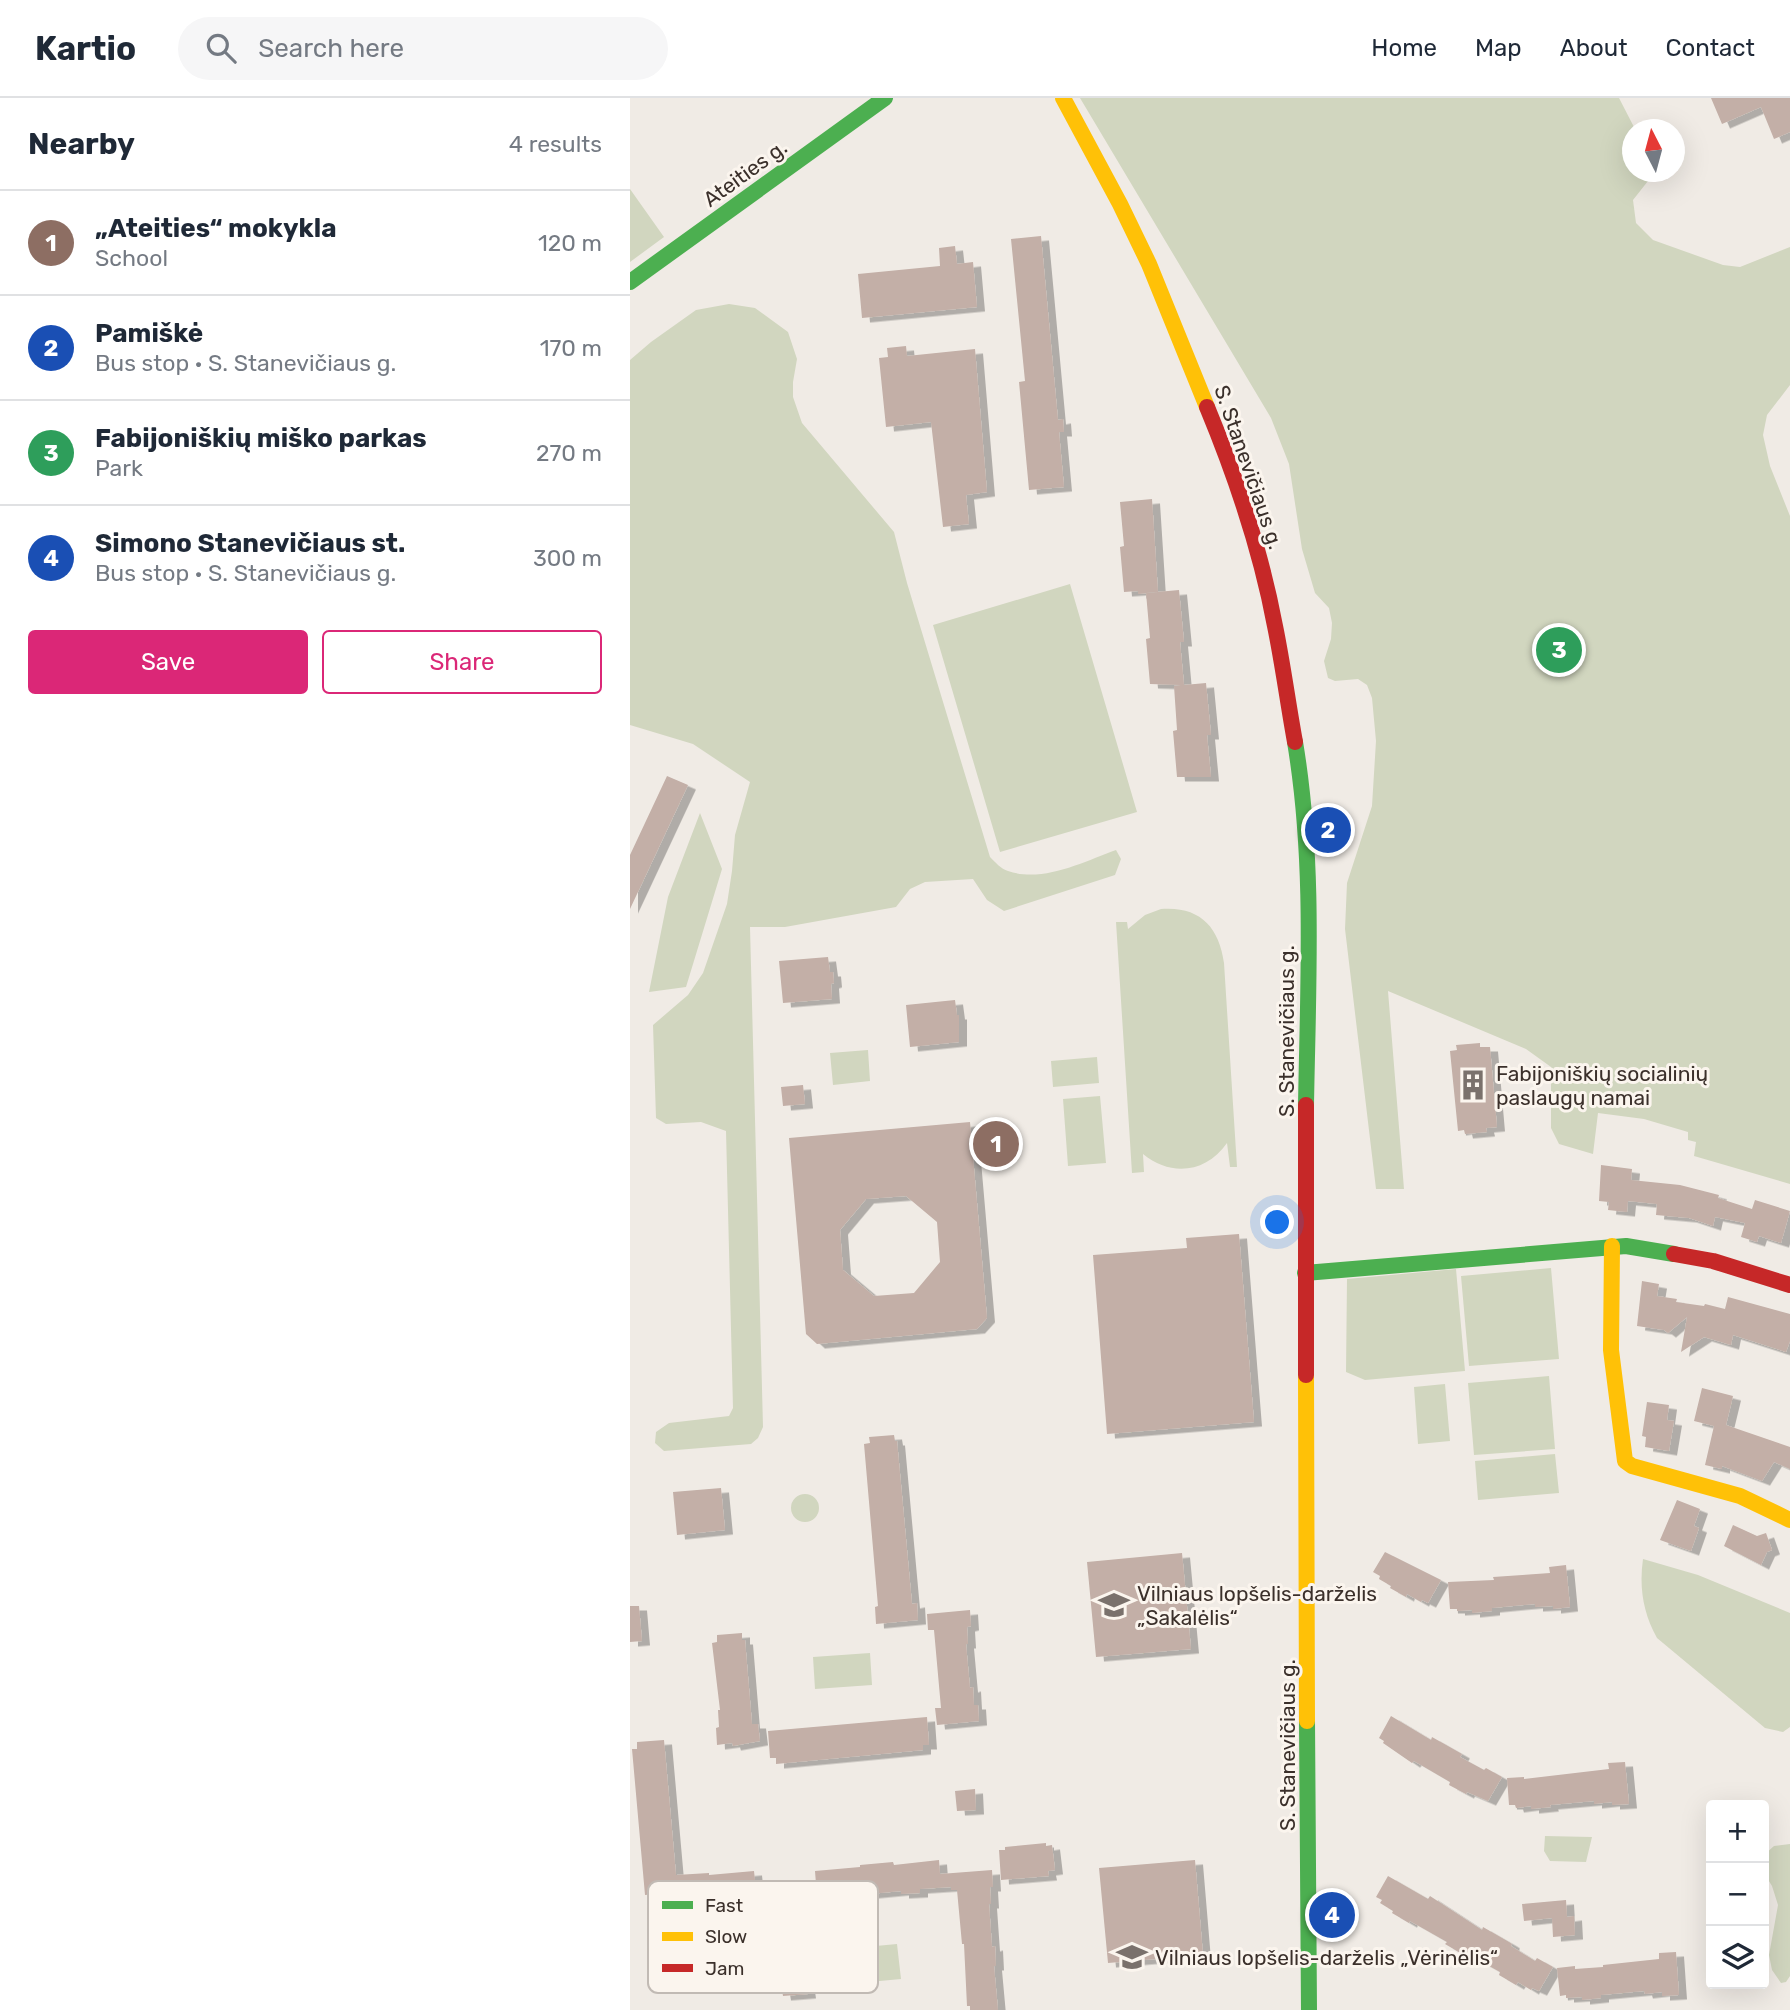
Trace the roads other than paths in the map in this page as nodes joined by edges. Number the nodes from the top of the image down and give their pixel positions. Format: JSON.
{"nodes":[{"id":1,"x":885,"y":98,"type":"edge"},
{"id":2,"x":1063,"y":98,"type":"edge"},
{"id":3,"x":630,"y":282,"type":"edge"},
{"id":4,"x":1612,"y":1246,"type":"junction"},
{"id":5,"x":1305,"y":1273,"type":"junction"},
{"id":6,"x":1790,"y":1285,"type":"edge"},
{"id":7,"x":1790,"y":1520,"type":"edge"},
{"id":8,"x":1309,"y":2010,"type":"edge"}],
"edges":[{"from":1,"to":3,"type":"main road","name":"Ateities g."},
{"from":2,"to":5,"type":"main road","name":"S. Stanevičiaus g."},
{"from":4,"to":5,"type":"main road"},
{"from":4,"to":6,"type":"main road"},
{"from":4,"to":7,"type":"main road"},
{"from":5,"to":8,"type":"main road","name":"S. Stanevičiaus g."}]}
